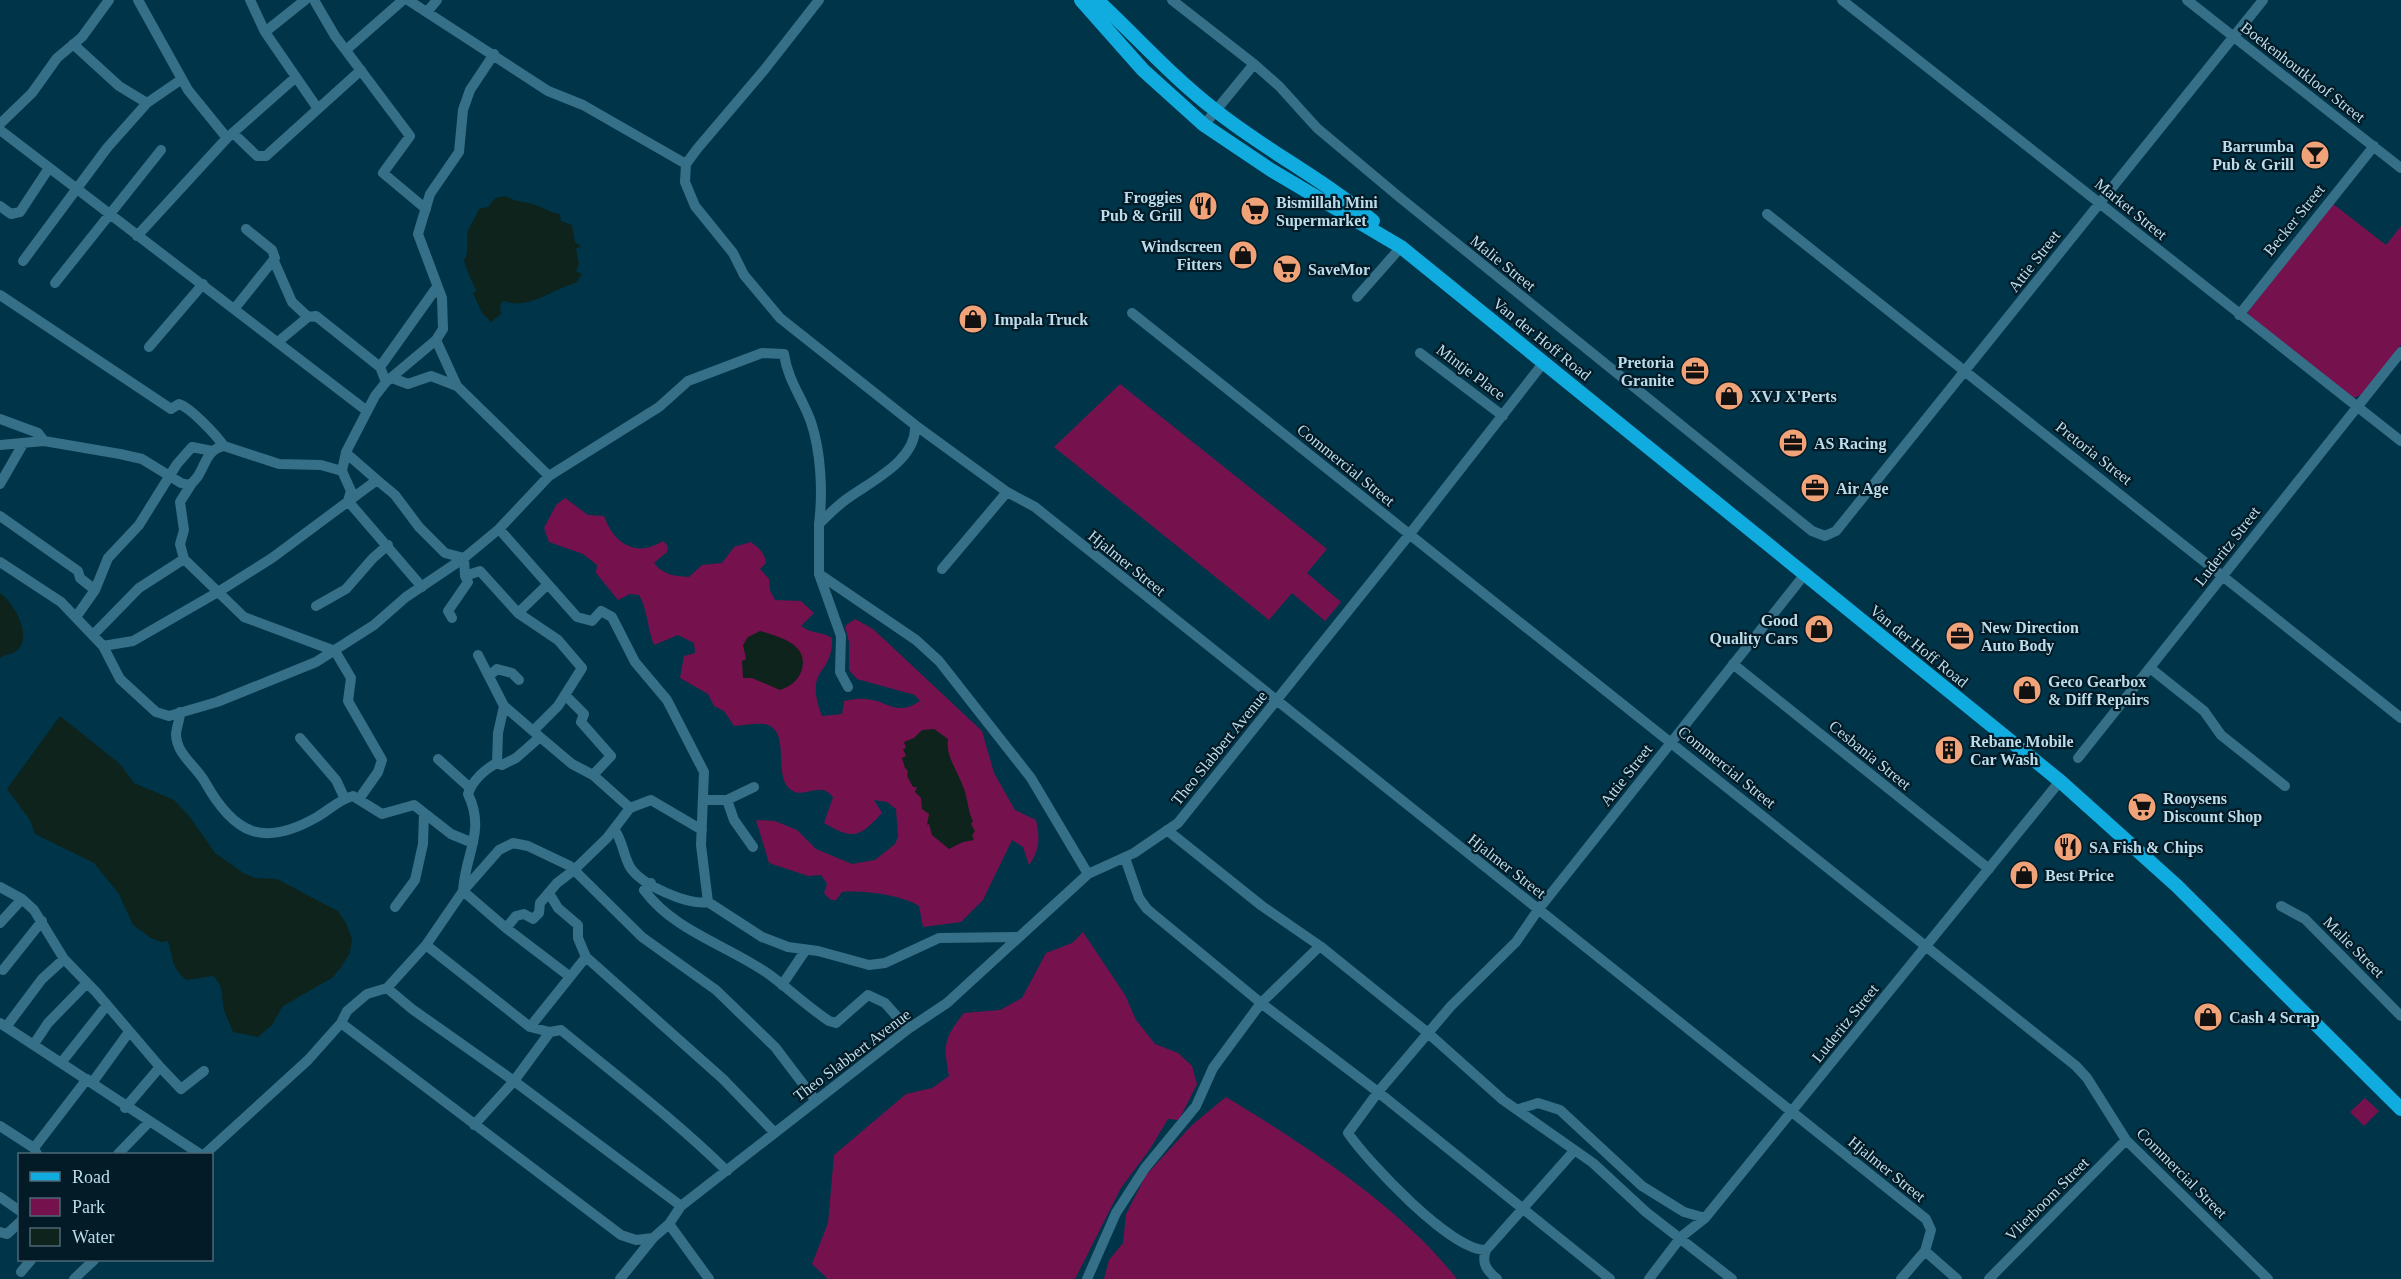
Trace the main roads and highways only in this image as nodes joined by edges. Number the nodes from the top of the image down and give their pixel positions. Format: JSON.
{"nodes":[{"id":1,"x":1081,"y":0,"type":"edge"},
{"id":2,"x":1097,"y":0,"type":"edge"},
{"id":3,"x":1395,"y":243,"type":"junction"},
{"id":4,"x":2401,"y":1109,"type":"edge"}],
"edges":[{"from":1,"to":3,"type":"main road","name":"Van der Hoff Road"},
{"from":2,"to":3,"type":"main road","name":"Van der Hoff Road"},
{"from":3,"to":4,"type":"main road","name":"Van der Hoff Road"}]}
